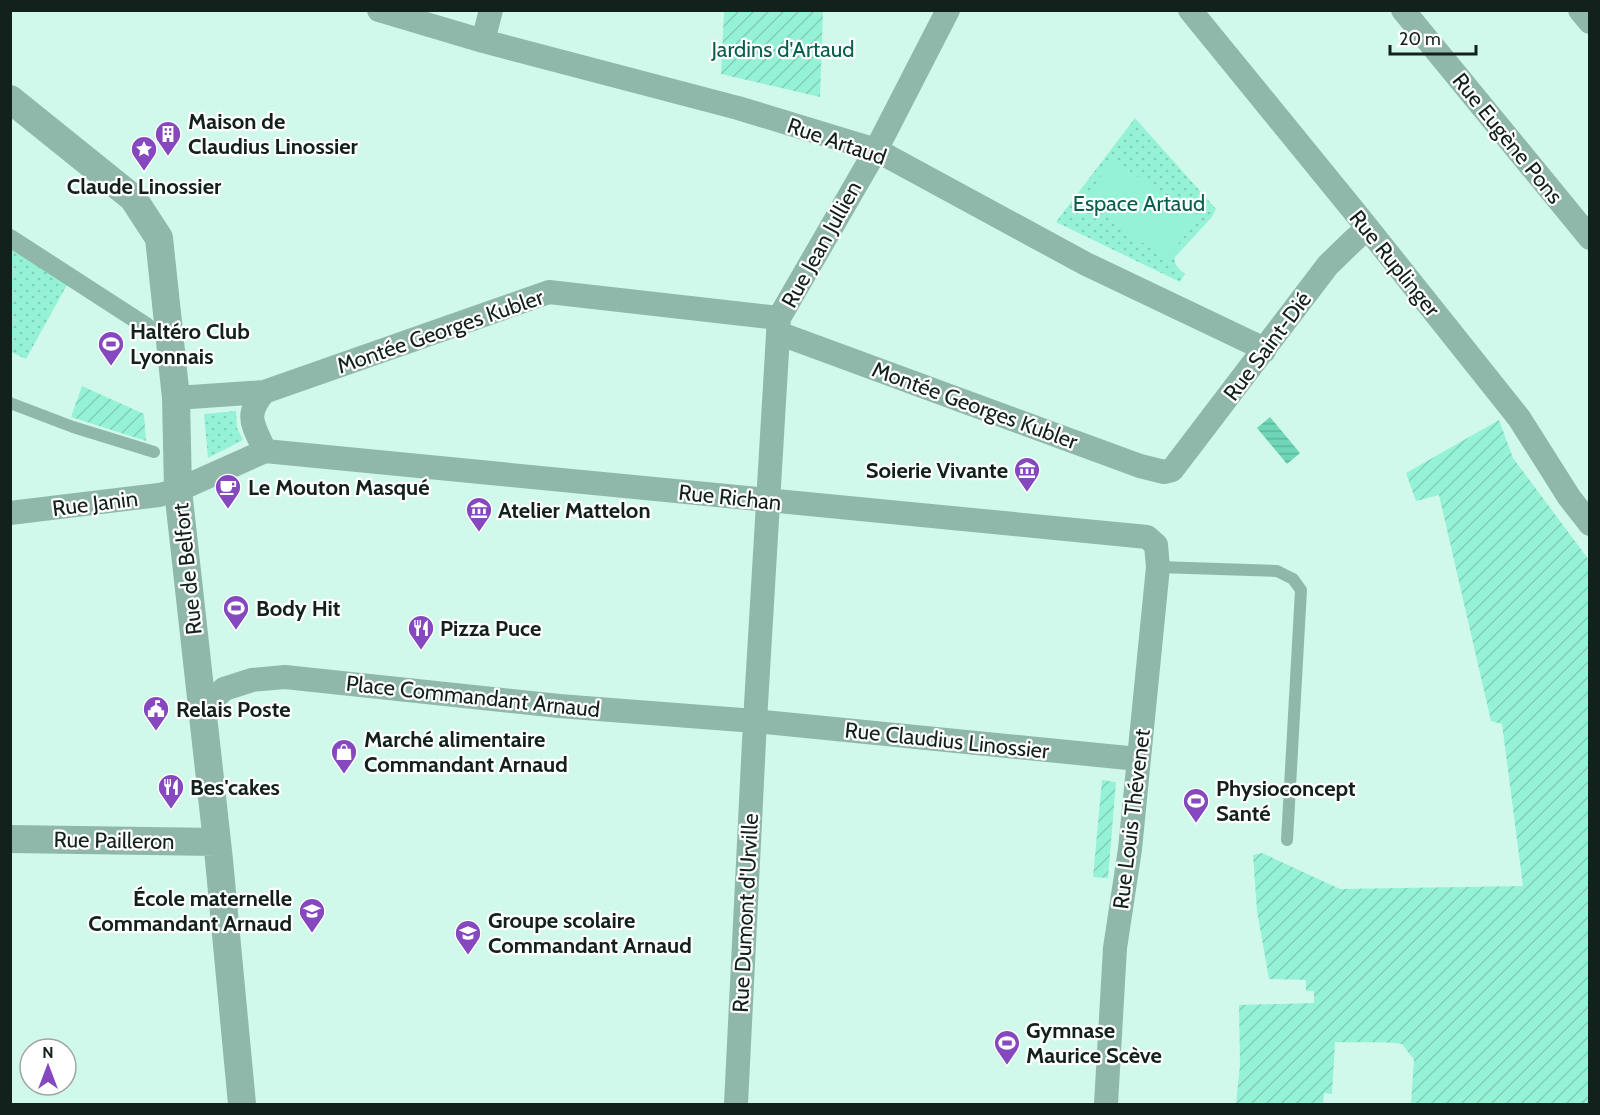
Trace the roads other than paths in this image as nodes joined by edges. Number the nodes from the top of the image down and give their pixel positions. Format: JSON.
{"nodes":[{"id":1,"x":379,"y":10,"type":"edge"},
{"id":2,"x":491,"y":10,"type":"edge"},
{"id":3,"x":948,"y":10,"type":"edge"},
{"id":4,"x":1190,"y":10,"type":"edge"},
{"id":5,"x":1403,"y":10,"type":"edge"},
{"id":6,"x":1580,"y":10,"type":"edge"},
{"id":7,"x":1590,"y":22,"type":"edge"},
{"id":8,"x":483,"y":41,"type":"junction"},
{"id":9,"x":10,"y":99,"type":"edge"},
{"id":10,"x":876,"y":150,"type":"junction"},
{"id":11,"x":1368,"y":229,"type":"junction"},
{"id":12,"x":10,"y":238,"type":"edge"},
{"id":13,"x":1590,"y":238,"type":"edge"},
{"id":14,"x":146,"y":326,"type":"dead end"},
{"id":15,"x":779,"y":326,"type":"junction"},
{"id":16,"x":1264,"y":351,"type":"junction"},
{"id":17,"x":264,"y":392,"type":"junction"},
{"id":18,"x":176,"y":398,"type":"junction"},
{"id":19,"x":10,"y":402,"type":"edge"},
{"id":20,"x":265,"y":451,"type":"junction"},
{"id":21,"x":154,"y":452,"type":"dead end"},
{"id":22,"x":1172,"y":470,"type":"joint"},
{"id":23,"x":178,"y":490,"type":"junction"},
{"id":24,"x":770,"y":501,"type":"junction"},
{"id":25,"x":10,"y":513,"type":"edge"},
{"id":26,"x":1590,"y":524,"type":"edge"},
{"id":27,"x":1147,"y":537,"type":"joint"},
{"id":28,"x":1158,"y":567,"type":"junction"},
{"id":29,"x":202,"y":711,"type":"junction"},
{"id":30,"x":755,"y":721,"type":"junction"},
{"id":31,"x":1138,"y":759,"type":"junction"},
{"id":32,"x":10,"y":839,"type":"edge"},
{"id":33,"x":1287,"y":840,"type":"dead end"},
{"id":34,"x":217,"y":842,"type":"junction"},
{"id":35,"x":242,"y":1104,"type":"edge"},
{"id":36,"x":736,"y":1104,"type":"edge"},
{"id":37,"x":1106,"y":1104,"type":"edge"}],
"edges":[{"from":1,"to":8,"type":"street","name":"Rue Artaud"},
{"from":2,"to":8,"type":"street"},
{"from":3,"to":10,"type":"street","name":"Rue Jean Jullien"},
{"from":4,"to":11,"type":"street","name":"Rue Ruplinger"},
{"from":5,"to":13,"type":"street","name":"Rue Eugène Pons"},
{"from":6,"to":7,"type":"street"},
{"from":8,"to":10,"type":"street","name":"Rue Artaud"},
{"from":9,"to":18,"type":"street","name":"Rue de Belfort"},
{"from":10,"to":15,"type":"street","name":"Rue Jean Jullien"},
{"from":10,"to":16,"type":"street","name":"Rue Artaud"},
{"from":11,"to":16,"type":"street","name":"Rue Saint-Dié"},
{"from":11,"to":26,"type":"street","name":"Rue Ruplinger"},
{"from":12,"to":14,"type":"street"},
{"from":15,"to":17,"type":"street","name":"Montée Georges Kubler"},
{"from":15,"to":22,"type":"street","name":"Montée Georges Kubler"},
{"from":15,"to":24,"type":"street","name":"Rue Dumont d'Urville"},
{"from":16,"to":22,"type":"street","name":"Rue Saint-Dié"},
{"from":17,"to":18,"type":"street","name":"Montée Georges Kubler"},
{"from":17,"to":20,"type":"street"},
{"from":18,"to":23,"type":"street","name":"Rue de Belfort"},
{"from":19,"to":21,"type":"lane"},
{"from":20,"to":23,"type":"street","name":"Rue Richan"},
{"from":20,"to":24,"type":"street","name":"Rue Richan"},
{"from":23,"to":25,"type":"street","name":"Rue Janin"},
{"from":23,"to":29,"type":"street","name":"Rue de Belfort"},
{"from":24,"to":27,"type":"street","name":"Rue Richan"},
{"from":24,"to":30,"type":"street","name":"Rue Dumont d'Urville"},
{"from":27,"to":28,"type":"street","name":"Rue Louis Thévenet"},
{"from":28,"to":31,"type":"street","name":"Rue Louis Thévenet"},
{"from":28,"to":33,"type":"lane"},
{"from":29,"to":30,"type":"street","name":"Place Commandant Arnaud"},
{"from":29,"to":34,"type":"street","name":"Rue de Belfort"},
{"from":30,"to":31,"type":"street","name":"Rue Claudius Linossier"},
{"from":30,"to":36,"type":"street","name":"Rue Dumont d'Urville"},
{"from":31,"to":37,"type":"street","name":"Rue Louis Thévenet"},
{"from":32,"to":34,"type":"street","name":"Rue Pailleron"},
{"from":34,"to":35,"type":"street","name":"Rue de Belfort"}]}
